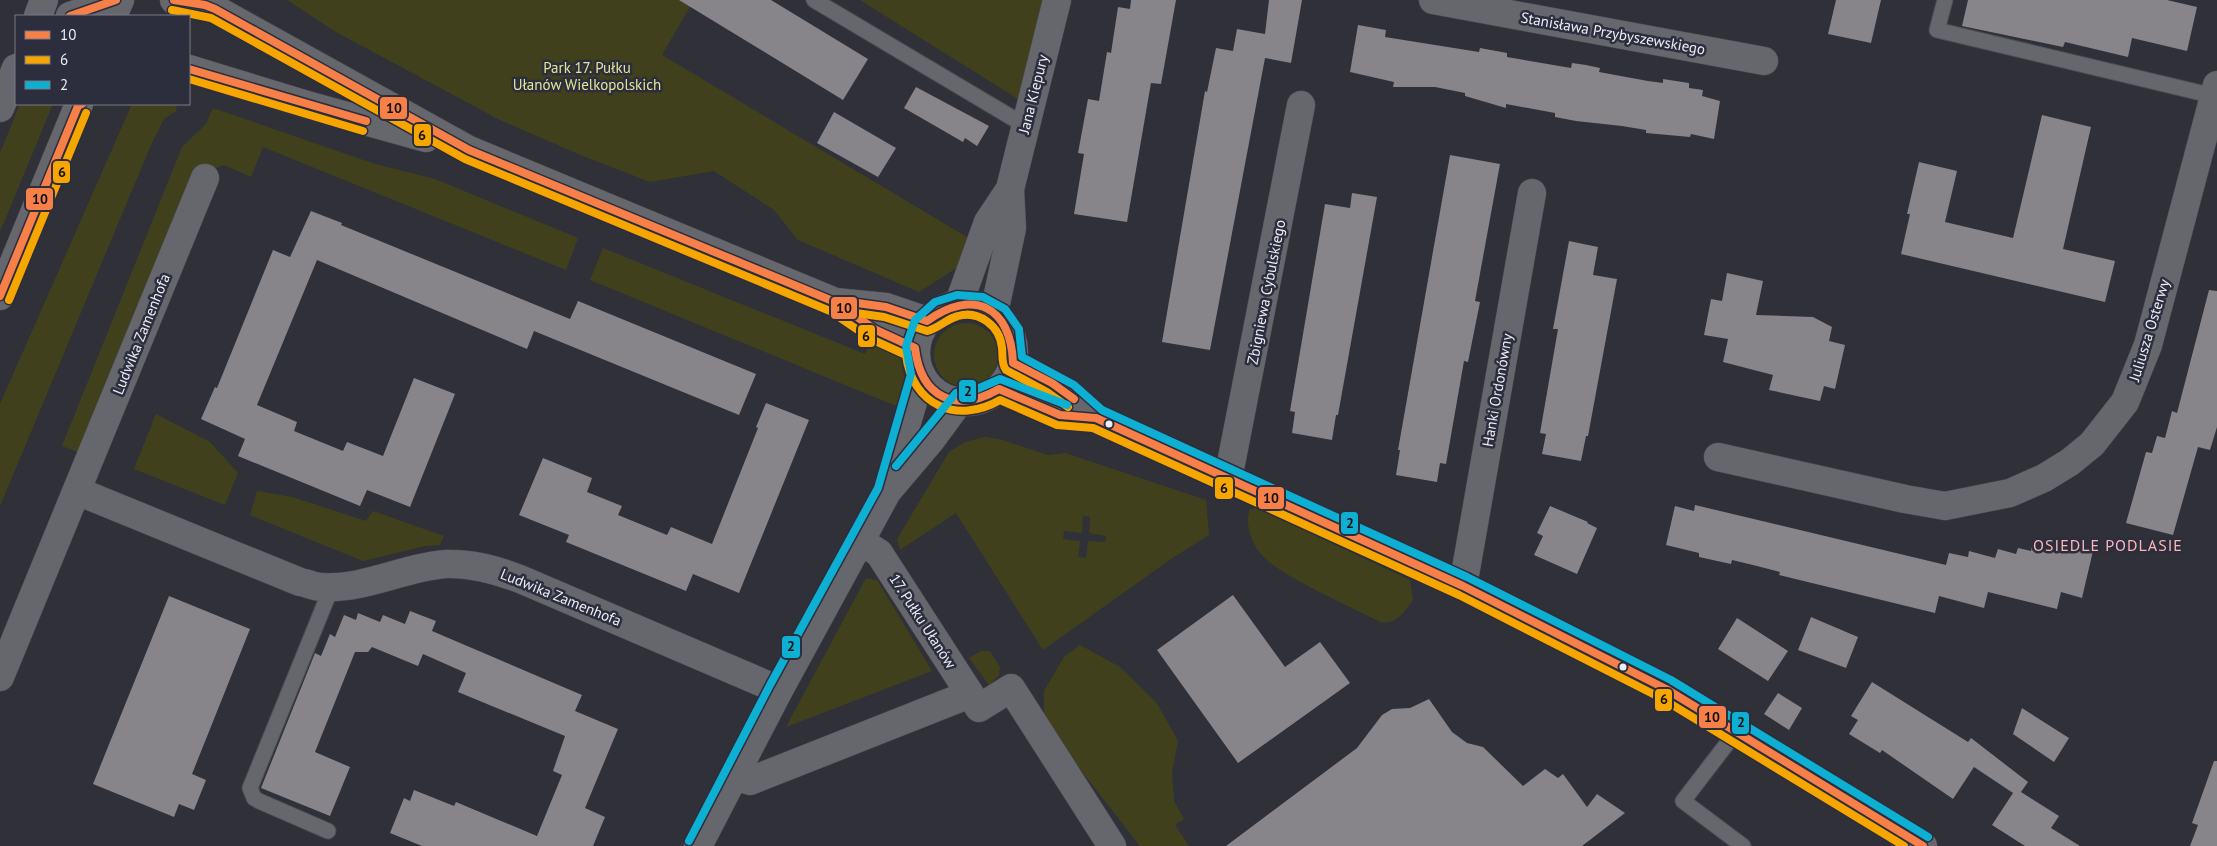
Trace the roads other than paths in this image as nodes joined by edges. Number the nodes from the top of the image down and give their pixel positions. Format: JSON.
{"nodes":[{"id":1,"x":44,"y":0,"type":"edge"},
{"id":2,"x":119,"y":0,"type":"edge"},
{"id":3,"x":174,"y":0,"type":"edge"},
{"id":4,"x":814,"y":0,"type":"edge"},
{"id":5,"x":1057,"y":0,"type":"edge"},
{"id":6,"x":1433,"y":0,"type":"edge"},
{"id":7,"x":1945,"y":0,"type":"edge"},
{"id":8,"x":204,"y":2,"type":"edge"},
{"id":9,"x":38,"y":15,"type":"edge"},
{"id":10,"x":73,"y":15,"type":"edge"},
{"id":11,"x":113,"y":15,"type":"edge"},
{"id":12,"x":130,"y":15,"type":"edge"},
{"id":13,"x":1764,"y":61,"type":"dead end"},
{"id":14,"x":190,"y":69,"type":"edge"},
{"id":15,"x":2216,"y":90,"type":"edge"},
{"id":16,"x":79,"y":105,"type":"edge"},
{"id":17,"x":1301,"y":105,"type":"dead end"},
{"id":18,"x":1026,"y":126,"type":"junction"},
{"id":19,"x":469,"y":150,"type":"junction"},
{"id":20,"x":205,"y":178,"type":"dead end"},
{"id":21,"x":1010,"y":189,"type":"junction"},
{"id":22,"x":1532,"y":194,"type":"dead end"},
{"id":23,"x":0,"y":296,"type":"edge"},
{"id":24,"x":835,"y":302,"type":"junction"},
{"id":25,"x":959,"y":303,"type":"junction"},
{"id":26,"x":994,"y":313,"type":"junction"},
{"id":27,"x":927,"y":321,"type":"junction"},
{"id":28,"x":916,"y":348,"type":"junction"},
{"id":29,"x":1013,"y":363,"type":"junction"},
{"id":30,"x":921,"y":375,"type":"junction"},
{"id":31,"x":999,"y":388,"type":"junction"},
{"id":32,"x":959,"y":402,"type":"junction"},
{"id":33,"x":1096,"y":418,"type":"junction"},
{"id":34,"x":1718,"y":457,"type":"dead end"},
{"id":35,"x":1228,"y":479,"type":"junction"},
{"id":36,"x":77,"y":491,"type":"junction"},
{"id":37,"x":887,"y":492,"type":"junction"},
{"id":38,"x":860,"y":541,"type":"junction"},
{"id":39,"x":332,"y":586,"type":"junction"},
{"id":40,"x":1463,"y":586,"type":"junction"},
{"id":41,"x":0,"y":678,"type":"edge"},
{"id":42,"x":779,"y":690,"type":"junction"},
{"id":43,"x":974,"y":701,"type":"junction"},
{"id":44,"x":1736,"y":732,"type":"junction"},
{"id":45,"x":734,"y":775,"type":"junction"},
{"id":46,"x":328,"y":831,"type":"dead end"},
{"id":47,"x":698,"y":846,"type":"edge"},
{"id":48,"x":1112,"y":846,"type":"edge"},
{"id":49,"x":1743,"y":846,"type":"edge"},
{"id":50,"x":1923,"y":846,"type":"edge"}],
"edges":[{"from":1,"to":9,"type":"street"},
{"from":2,"to":10,"type":"street"},
{"from":2,"to":11,"type":"street"},
{"from":2,"to":12,"type":"street"},
{"from":3,"to":8,"type":"street"},
{"from":4,"to":18,"type":"lane"},
{"from":5,"to":18,"type":"street","name":"Jana Kiepury"},
{"from":6,"to":13,"type":"street","name":"Stanisława Przybyszewskiego"},
{"from":7,"to":15,"type":"lane"},
{"from":8,"to":19,"type":"street"},
{"from":14,"to":19,"type":"street"},
{"from":15,"to":34,"type":"street","name":"Juliusza Osterwy"},
{"from":16,"to":23,"type":"street"},
{"from":17,"to":35,"type":"street","name":"Zbigniewa Cybulskiego"},
{"from":18,"to":21,"type":"street","name":"Jana Kiepury"},
{"from":19,"to":24,"type":"street"},
{"from":20,"to":36,"type":"street","name":"Ludwika Zamenhofa"},
{"from":21,"to":25,"type":"street","name":"Jana Kiepury"},
{"from":21,"to":26,"type":"street","name":"Jana Kiepury"},
{"from":22,"to":40,"type":"street","name":"Hanki Ordonówny"},
{"from":24,"to":27,"type":"street"},
{"from":24,"to":28,"type":"street"},
{"from":25,"to":26,"type":"street"},
{"from":25,"to":27,"type":"street"},
{"from":26,"to":29,"type":"street"},
{"from":27,"to":28,"type":"street"},
{"from":28,"to":30,"type":"street"},
{"from":29,"to":31,"type":"street"},
{"from":29,"to":33,"type":"street"},
{"from":30,"to":32,"type":"street"},
{"from":30,"to":37,"type":"street"},
{"from":31,"to":32,"type":"street"},
{"from":31,"to":33,"type":"street"},
{"from":32,"to":37,"type":"street"},
{"from":33,"to":35,"type":"street"},
{"from":35,"to":40,"type":"street"},
{"from":36,"to":39,"type":"street","name":"Ludwika Zamenhofa"},
{"from":36,"to":41,"type":"street","name":"Ludwika Zamenhofa"},
{"from":37,"to":38,"type":"street"},
{"from":38,"to":42,"type":"street"},
{"from":38,"to":43,"type":"street","name":"17. Pułku Ułanów"},
{"from":39,"to":42,"type":"street","name":"Ludwika Zamenhofa"},
{"from":39,"to":46,"type":"lane"},
{"from":40,"to":44,"type":"street"},
{"from":42,"to":45,"type":"street"},
{"from":43,"to":45,"type":"street"},
{"from":43,"to":48,"type":"street"},
{"from":44,"to":49,"type":"lane"},
{"from":44,"to":50,"type":"street"},
{"from":45,"to":47,"type":"street"}]}
